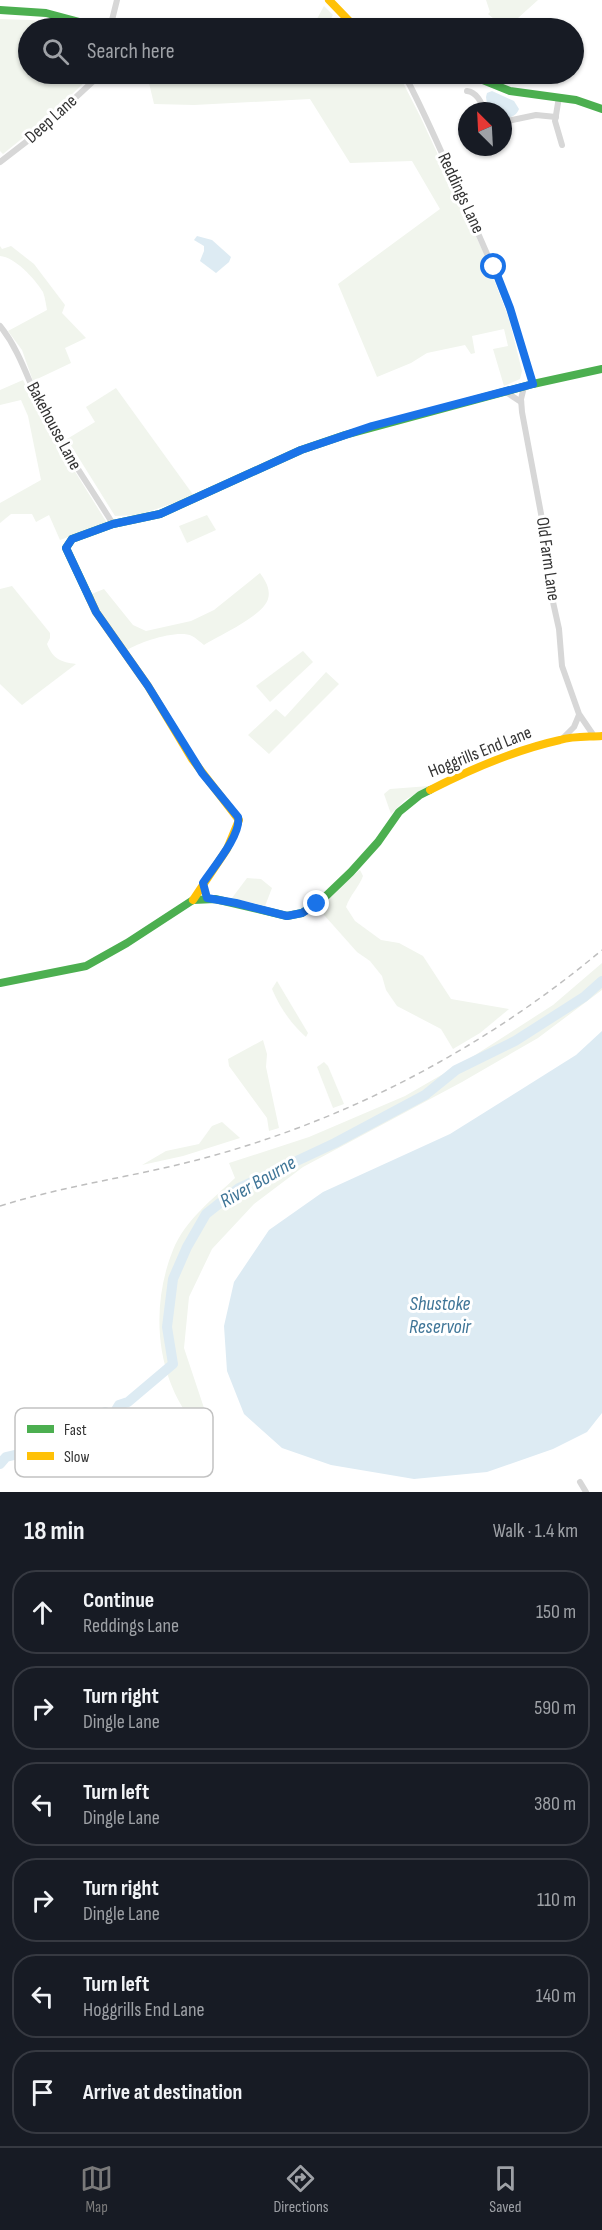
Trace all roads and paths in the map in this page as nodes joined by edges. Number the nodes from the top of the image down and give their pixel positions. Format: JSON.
{"nodes":[{"id":1,"x":117,"y":0,"type":"edge"},
{"id":2,"x":329,"y":0,"type":"edge"},
{"id":3,"x":0,"y":10,"type":"edge"},
{"id":4,"x":65,"y":18,"type":"edge"},
{"id":5,"x":112,"y":18,"type":"edge"},
{"id":6,"x":346,"y":18,"type":"edge"},
{"id":7,"x":90,"y":84,"type":"edge"},
{"id":8,"x":409,"y":84,"type":"edge"},
{"id":9,"x":493,"y":84,"type":"edge"},
{"id":10,"x":467,"y":91,"type":"dead end"},
{"id":11,"x":559,"y":97,"type":"junction"},
{"id":12,"x":480,"y":102,"type":"edge"},
{"id":13,"x":602,"y":109,"type":"edge"},
{"id":14,"x":556,"y":117,"type":"junction"},
{"id":15,"x":512,"y":120,"type":"edge"},
{"id":16,"x":562,"y":145,"type":"dead end"},
{"id":17,"x":0,"y":162,"type":"edge"},
{"id":18,"x":0,"y":326,"type":"edge"},
{"id":19,"x":602,"y":369,"type":"edge"},
{"id":20,"x":529,"y":385,"type":"junction"},
{"id":21,"x":506,"y":392,"type":"junction"},
{"id":22,"x":521,"y":402,"type":"junction"},
{"id":23,"x":113,"y":524,"type":"junction"},
{"id":24,"x":579,"y":714,"type":"junction"},
{"id":25,"x":598,"y":736,"type":"edge"},
{"id":26,"x":562,"y":739,"type":"junction"},
{"id":27,"x":203,"y":883,"type":"junction"},
{"id":28,"x":207,"y":898,"type":"junction"},
{"id":29,"x":193,"y":900,"type":"junction"},
{"id":30,"x":0,"y":983,"type":"edge"},
{"id":31,"x":580,"y":1482,"type":"dead end"},
{"id":32,"x":586,"y":1492,"type":"edge"}],
"edges":[{"from":1,"to":5,"type":"street"},
{"from":2,"to":6,"type":"street"},
{"from":3,"to":4,"type":"street"},
{"from":7,"to":17,"type":"street","name":"Deep Lane"},
{"from":8,"to":20,"type":"street","name":"Reddings Lane"},
{"from":9,"to":11,"type":"street"},
{"from":10,"to":12,"type":"street"},
{"from":11,"to":13,"type":"street"},
{"from":11,"to":14,"type":"street"},
{"from":14,"to":15,"type":"street"},
{"from":14,"to":16,"type":"street"},
{"from":18,"to":23,"type":"street","name":"Bakehouse Lane"},
{"from":19,"to":20,"type":"street"},
{"from":20,"to":21,"type":"street"},
{"from":20,"to":22,"type":"street","name":"Old Farm Lane"},
{"from":21,"to":22,"type":"street"},
{"from":21,"to":23,"type":"street"},
{"from":22,"to":24,"type":"street","name":"Old Farm Lane"},
{"from":23,"to":27,"type":"street"},
{"from":24,"to":25,"type":"street","name":"Old Farm Lane"},
{"from":24,"to":26,"type":"street"},
{"from":25,"to":26,"type":"street","name":"Hoggrills End Lane"},
{"from":26,"to":28,"type":"street","name":"Hoggrills End Lane"},
{"from":27,"to":28,"type":"street"},
{"from":27,"to":29,"type":"street"},
{"from":28,"to":29,"type":"street","name":"Hoggrills End Lane"},
{"from":29,"to":30,"type":"street"},
{"from":31,"to":32,"type":"street"}]}
